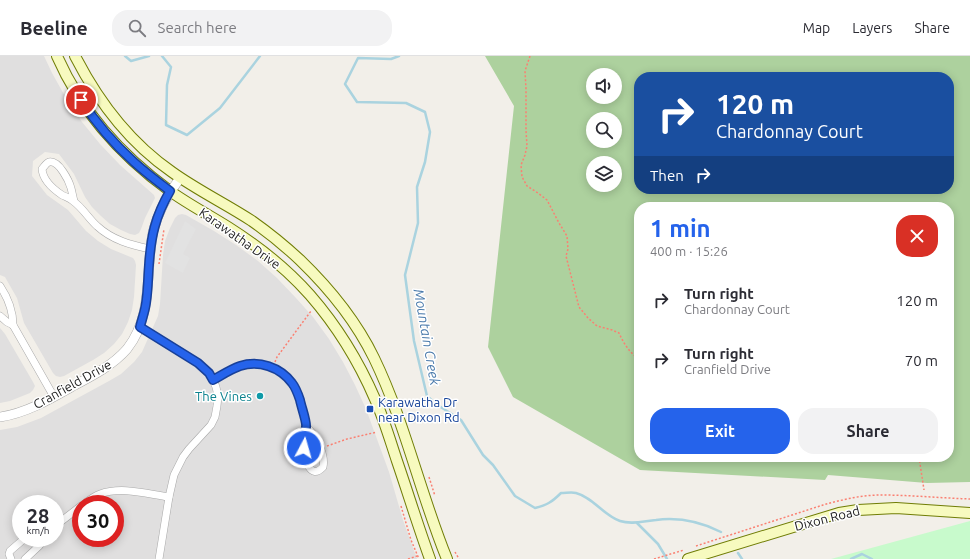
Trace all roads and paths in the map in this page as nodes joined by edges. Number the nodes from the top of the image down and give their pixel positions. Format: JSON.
{"nodes":[{"id":1,"x":57,"y":56,"type":"edge"},
{"id":2,"x":75,"y":56,"type":"edge"},
{"id":3,"x":530,"y":56,"type":"edge"},
{"id":4,"x":180,"y":178,"type":"junction"},
{"id":5,"x":170,"y":191,"type":"junction"},
{"id":6,"x":74,"y":201,"type":"junction"},
{"id":7,"x":164,"y":230,"type":"dead end"},
{"id":8,"x":150,"y":250,"type":"junction"},
{"id":9,"x":159,"y":264,"type":"dead end"},
{"id":10,"x":0,"y":286,"type":"edge"},
{"id":11,"x":311,"y":311,"type":"dead end"},
{"id":12,"x":0,"y":316,"type":"edge"},
{"id":13,"x":13,"y":325,"type":"junction"},
{"id":14,"x":140,"y":327,"type":"junction"},
{"id":15,"x":634,"y":355,"type":"edge"},
{"id":16,"x":272,"y":367,"type":"junction"},
{"id":17,"x":213,"y":380,"type":"junction"},
{"id":18,"x":54,"y":397,"type":"junction"},
{"id":19,"x":0,"y":417,"type":"edge"},
{"id":20,"x":306,"y":426,"type":"junction"},
{"id":21,"x":377,"y":432,"type":"dead end"},
{"id":22,"x":330,"y":445,"type":"dead end"},
{"id":23,"x":920,"y":462,"type":"edge"},
{"id":24,"x":924,"y":490,"type":"dead end"},
{"id":25,"x":97,"y":495,"type":"edge"},
{"id":26,"x":169,"y":497,"type":"junction"},
{"id":27,"x":72,"y":513,"type":"edge"},
{"id":28,"x":970,"y":513,"type":"edge"},
{"id":29,"x":64,"y":519,"type":"edge"},
{"id":30,"x":15,"y":547,"type":"edge"},
{"id":31,"x":38,"y":547,"type":"edge"},
{"id":32,"x":454,"y":551,"type":"dead end"},
{"id":33,"x":673,"y":553,"type":"dead end"},
{"id":34,"x":418,"y":556,"type":"dead end"},
{"id":35,"x":12,"y":559,"type":"edge"},
{"id":36,"x":25,"y":559,"type":"edge"},
{"id":37,"x":159,"y":559,"type":"edge"},
{"id":38,"x":408,"y":559,"type":"edge"},
{"id":39,"x":430,"y":559,"type":"edge"},
{"id":40,"x":447,"y":559,"type":"edge"},
{"id":41,"x":459,"y":559,"type":"edge"},
{"id":42,"x":654,"y":559,"type":"edge"},
{"id":43,"x":688,"y":559,"type":"edge"}],
"edges":[{"from":1,"to":5,"type":"main road","name":"Karawatha Drive"},
{"from":2,"to":4,"type":"main road","name":"Karawatha Drive"},
{"from":3,"to":15,"type":"path"},
{"from":4,"to":5,"type":"street","name":"Cranfield Drive"},
{"from":4,"to":40,"type":"main road","name":"Karawatha Drive"},
{"from":5,"to":8,"type":"street","name":"Cranfield Drive"},
{"from":5,"to":39,"type":"main road","name":"Karawatha Drive"},
{"from":6,"to":6,"type":"street"},
{"from":6,"to":8,"type":"street"},
{"from":7,"to":9,"type":"path"},
{"from":8,"to":14,"type":"street","name":"Cranfield Drive"},
{"from":10,"to":13,"type":"street"},
{"from":11,"to":16,"type":"path"},
{"from":12,"to":13,"type":"street"},
{"from":13,"to":18,"type":"street"},
{"from":14,"to":17,"type":"street"},
{"from":14,"to":18,"type":"street","name":"Cranfield Drive"},
{"from":16,"to":17,"type":"street"},
{"from":16,"to":20,"type":"street"},
{"from":17,"to":26,"type":"street"},
{"from":18,"to":19,"type":"street","name":"Cranfield Drive"},
{"from":20,"to":20,"type":"street"},
{"from":21,"to":22,"type":"path"},
{"from":23,"to":24,"type":"path"},
{"from":25,"to":26,"type":"street"},
{"from":26,"to":37,"type":"street"},
{"from":27,"to":29,"type":"street"},
{"from":28,"to":43,"type":"main road","name":"Dixon Road"},
{"from":30,"to":35,"type":"street"},
{"from":31,"to":36,"type":"street"},
{"from":32,"to":41,"type":"path"},
{"from":33,"to":42,"type":"path"},
{"from":34,"to":38,"type":"path"}]}
